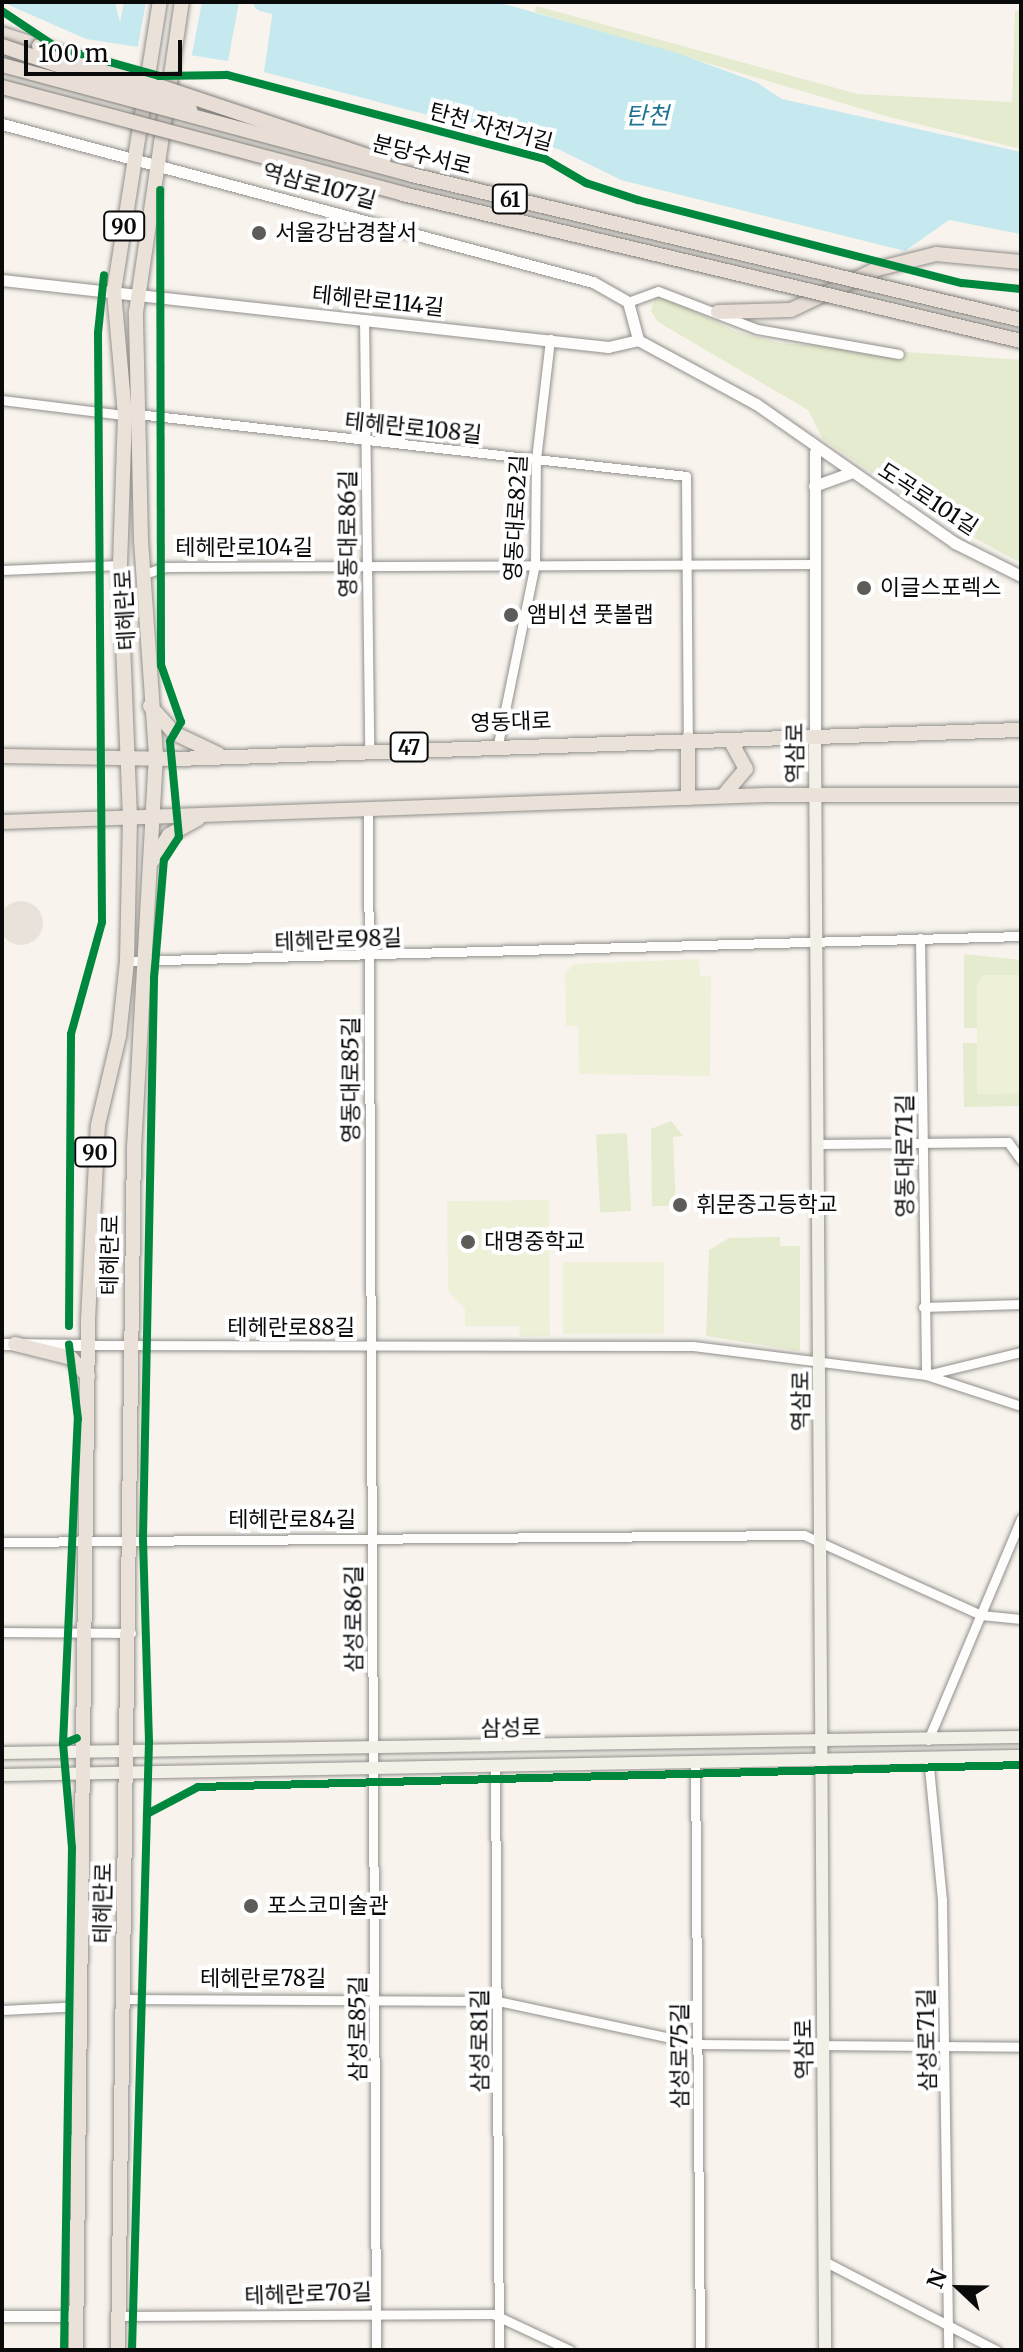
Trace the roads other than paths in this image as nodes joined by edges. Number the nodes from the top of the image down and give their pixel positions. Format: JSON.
{"nodes":[{"id":1,"x":160,"y":2,"type":"edge"},
{"id":2,"x":182,"y":2,"type":"edge"},
{"id":3,"x":2,"y":34,"type":"edge"},
{"id":4,"x":2,"y":46,"type":"edge"},
{"id":5,"x":2,"y":65,"type":"edge"},
{"id":6,"x":2,"y":87,"type":"edge"},
{"id":7,"x":2,"y":124,"type":"edge"},
{"id":8,"x":254,"y":135,"type":"junction"},
{"id":9,"x":134,"y":160,"type":"junction"},
{"id":10,"x":153,"y":163,"type":"junction"},
{"id":11,"x":412,"y":175,"type":"junction"},
{"id":12,"x":1021,"y":262,"type":"edge"},
{"id":13,"x":2,"y":280,"type":"edge"},
{"id":14,"x":114,"y":291,"type":"junction"},
{"id":15,"x":137,"y":294,"type":"junction"},
{"id":16,"x":628,"y":302,"type":"junction"},
{"id":17,"x":718,"y":312,"type":"junction"},
{"id":18,"x":364,"y":319,"type":"junction"},
{"id":19,"x":1021,"y":320,"type":"edge"},
{"id":20,"x":550,"y":339,"type":"junction"},
{"id":21,"x":638,"y":340,"type":"junction"},
{"id":22,"x":1021,"y":341,"type":"edge"},
{"id":23,"x":899,"y":354,"type":"dead end"},
{"id":24,"x":2,"y":400,"type":"edge"},
{"id":25,"x":131,"y":415,"type":"junction"},
{"id":26,"x":366,"y":440,"type":"junction"},
{"id":27,"x":815,"y":452,"type":"junction"},
{"id":28,"x":536,"y":459,"type":"junction"},
{"id":29,"x":850,"y":473,"type":"junction"},
{"id":30,"x":814,"y":486,"type":"junction"},
{"id":31,"x":535,"y":564,"type":"junction"},
{"id":32,"x":814,"y":564,"type":"junction"},
{"id":33,"x":120,"y":565,"type":"junction"},
{"id":34,"x":687,"y":565,"type":"junction"},
{"id":35,"x":365,"y":566,"type":"junction"},
{"id":36,"x":2,"y":570,"type":"edge"},
{"id":37,"x":147,"y":573,"type":"junction"},
{"id":38,"x":1021,"y":576,"type":"edge"},
{"id":39,"x":150,"y":706,"type":"junction"},
{"id":40,"x":1021,"y":730,"type":"edge"},
{"id":41,"x":688,"y":739,"type":"junction"},
{"id":42,"x":730,"y":740,"type":"junction"},
{"id":43,"x":815,"y":742,"type":"junction"},
{"id":44,"x":498,"y":744,"type":"junction"},
{"id":45,"x":369,"y":749,"type":"junction"},
{"id":46,"x":131,"y":753,"type":"junction"},
{"id":47,"x":156,"y":755,"type":"junction"},
{"id":48,"x":222,"y":755,"type":"junction"},
{"id":49,"x":2,"y":756,"type":"edge"},
{"id":50,"x":1021,"y":795,"type":"edge"},
{"id":51,"x":723,"y":796,"type":"junction"},
{"id":52,"x":688,"y":798,"type":"junction"},
{"id":53,"x":815,"y":799,"type":"junction"},
{"id":54,"x":368,"y":814,"type":"junction"},
{"id":55,"x":206,"y":815,"type":"junction"},
{"id":56,"x":130,"y":818,"type":"junction"},
{"id":57,"x":153,"y":818,"type":"junction"},
{"id":58,"x":2,"y":822,"type":"edge"},
{"id":59,"x":151,"y":863,"type":"junction"},
{"id":60,"x":1021,"y":936,"type":"edge"},
{"id":61,"x":920,"y":938,"type":"junction"},
{"id":62,"x":817,"y":945,"type":"junction"},
{"id":63,"x":369,"y":957,"type":"junction"},
{"id":64,"x":127,"y":961,"type":"junction"},
{"id":65,"x":150,"y":961,"type":"junction"},
{"id":66,"x":923,"y":1143,"type":"junction"},
{"id":67,"x":820,"y":1144,"type":"junction"},
{"id":68,"x":1021,"y":1160,"type":"edge"},
{"id":69,"x":1021,"y":1304,"type":"edge"},
{"id":70,"x":923,"y":1307,"type":"junction"},
{"id":71,"x":8,"y":1344,"type":"edge"},
{"id":72,"x":88,"y":1345,"type":"junction"},
{"id":73,"x":131,"y":1345,"type":"junction"},
{"id":74,"x":372,"y":1346,"type":"junction"},
{"id":75,"x":1021,"y":1352,"type":"edge"},
{"id":76,"x":821,"y":1365,"type":"junction"},
{"id":77,"x":926,"y":1375,"type":"junction"},
{"id":78,"x":89,"y":1379,"type":"junction"},
{"id":79,"x":1021,"y":1406,"type":"edge"},
{"id":80,"x":1021,"y":1519,"type":"edge"},
{"id":81,"x":132,"y":1538,"type":"junction"},
{"id":82,"x":372,"y":1538,"type":"junction"},
{"id":83,"x":90,"y":1541,"type":"junction"},
{"id":84,"x":821,"y":1541,"type":"junction"},
{"id":85,"x":2,"y":1542,"type":"edge"},
{"id":86,"x":981,"y":1615,"type":"junction"},
{"id":87,"x":1021,"y":1619,"type":"edge"},
{"id":88,"x":2,"y":1632,"type":"edge"},
{"id":89,"x":89,"y":1632,"type":"junction"},
{"id":90,"x":131,"y":1633,"type":"junction"},
{"id":91,"x":1021,"y":1737,"type":"edge"},
{"id":92,"x":821,"y":1740,"type":"junction"},
{"id":93,"x":928,"y":1740,"type":"junction"},
{"id":94,"x":372,"y":1749,"type":"junction"},
{"id":95,"x":128,"y":1750,"type":"junction"},
{"id":96,"x":2,"y":1753,"type":"edge"},
{"id":97,"x":86,"y":1753,"type":"junction"},
{"id":98,"x":1021,"y":1756,"type":"edge"},
{"id":99,"x":928,"y":1757,"type":"junction"},
{"id":100,"x":695,"y":1761,"type":"junction"},
{"id":101,"x":822,"y":1761,"type":"junction"},
{"id":102,"x":495,"y":1766,"type":"junction"},
{"id":103,"x":373,"y":1770,"type":"junction"},
{"id":104,"x":128,"y":1771,"type":"junction"},
{"id":105,"x":86,"y":1773,"type":"junction"},
{"id":106,"x":2,"y":1775,"type":"edge"},
{"id":107,"x":376,"y":1997,"type":"junction"},
{"id":108,"x":123,"y":1999,"type":"junction"},
{"id":109,"x":498,"y":2001,"type":"junction"},
{"id":110,"x":82,"y":2006,"type":"junction"},
{"id":111,"x":2,"y":2010,"type":"edge"},
{"id":112,"x":698,"y":2044,"type":"junction"},
{"id":113,"x":824,"y":2046,"type":"junction"},
{"id":114,"x":1021,"y":2047,"type":"edge"},
{"id":115,"x":945,"y":2048,"type":"junction"},
{"id":116,"x":824,"y":2261,"type":"junction"},
{"id":117,"x":376,"y":2309,"type":"junction"},
{"id":118,"x":2,"y":2316,"type":"edge"},
{"id":119,"x":77,"y":2316,"type":"junction"},
{"id":120,"x":119,"y":2316,"type":"junction"},
{"id":121,"x":499,"y":2316,"type":"junction"},
{"id":122,"x":948,"y":2324,"type":"junction"},
{"id":123,"x":76,"y":2350,"type":"edge"},
{"id":124,"x":118,"y":2350,"type":"edge"},
{"id":125,"x":376,"y":2350,"type":"edge"},
{"id":126,"x":499,"y":2350,"type":"edge"},
{"id":127,"x":570,"y":2350,"type":"edge"},
{"id":128,"x":700,"y":2350,"type":"edge"},
{"id":129,"x":825,"y":2350,"type":"edge"},
{"id":130,"x":948,"y":2350,"type":"edge"},
{"id":131,"x":996,"y":2350,"type":"edge"}],
"edges":[{"from":1,"to":9,"type":"main road","number":"90","bridge":true},
{"from":2,"to":10,"type":"main road","number":"90","bridge":true},
{"from":3,"to":11,"type":"highway","bridge":true},
{"from":4,"to":8,"type":"highway","bridge":true},
{"from":5,"to":8,"type":"highway","name":"분당수서로","number":"61","bridge":true},
{"from":6,"to":22,"type":"highway","name":"분당수서로","number":"61","bridge":true},
{"from":7,"to":9,"type":"street","name":"역삼로107길"},
{"from":8,"to":11,"type":"highway","name":"분당수서로","number":"61","bridge":true},
{"from":9,"to":10,"type":"street","name":"역삼로107길"},
{"from":9,"to":14,"type":"main road","name":"테헤란로","number":"90"},
{"from":10,"to":15,"type":"main road","name":"테헤란로","number":"90"},
{"from":10,"to":16,"type":"street","name":"역삼로107길"},
{"from":11,"to":19,"type":"highway","name":"분당수서로","number":"61","bridge":true},
{"from":12,"to":17,"type":"highway","bridge":true},
{"from":13,"to":14,"type":"street","name":"테헤란로114길"},
{"from":14,"to":15,"type":"street","name":"테헤란로114길"},
{"from":14,"to":25,"type":"main road","name":"테헤란로","number":"90"},
{"from":15,"to":18,"type":"street","name":"테헤란로114길"},
{"from":15,"to":25,"type":"main road","name":"테헤란로","number":"90"},
{"from":16,"to":17,"type":"street"},
{"from":16,"to":21,"type":"street"},
{"from":17,"to":23,"type":"street"},
{"from":18,"to":20,"type":"street","name":"테헤란로114길"},
{"from":18,"to":26,"type":"street","name":"영동대로86길"},
{"from":20,"to":21,"type":"street","name":"테헤란로114길"},
{"from":20,"to":28,"type":"street","name":"영동대로82길"},
{"from":21,"to":27,"type":"street"},
{"from":24,"to":25,"type":"street","name":"테헤란로108길"},
{"from":25,"to":26,"type":"street","name":"테헤란로108길"},
{"from":25,"to":33,"type":"main road","name":"테헤란로","number":"90"},
{"from":25,"to":37,"type":"main road","name":"테헤란로","number":"90"},
{"from":26,"to":28,"type":"street","name":"테헤란로108길"},
{"from":26,"to":35,"type":"street","name":"영동대로86길"},
{"from":27,"to":29,"type":"street","name":"도곡로101길"},
{"from":27,"to":30,"type":"street","name":"역삼로"},
{"from":28,"to":31,"type":"street","name":"영동대로82길"},
{"from":28,"to":34,"type":"street","name":"테헤란로108길"},
{"from":29,"to":30,"type":"street"},
{"from":29,"to":38,"type":"street","name":"도곡로101길"},
{"from":30,"to":32,"type":"street","name":"역삼로"},
{"from":31,"to":34,"type":"street","name":"테헤란로104길"},
{"from":31,"to":35,"type":"street","name":"테헤란로104길"},
{"from":31,"to":44,"type":"street","name":"영동대로82길"},
{"from":32,"to":34,"type":"street","name":"테헤란로104길"},
{"from":32,"to":43,"type":"street","name":"역삼로"},
{"from":33,"to":36,"type":"street"},
{"from":33,"to":46,"type":"main road","name":"테헤란로","number":"90"},
{"from":34,"to":41,"type":"street"},
{"from":35,"to":37,"type":"street","name":"테헤란로104길"},
{"from":35,"to":45,"type":"street","name":"영동대로86길"},
{"from":37,"to":39,"type":"main road","name":"테헤란로","number":"90"},
{"from":39,"to":47,"type":"main road","name":"테헤란로","number":"90"},
{"from":39,"to":48,"type":"main road"},
{"from":40,"to":43,"type":"main road","name":"영동대로","number":"47"},
{"from":41,"to":42,"type":"main road","name":"영동대로","number":"47"},
{"from":41,"to":44,"type":"main road","name":"영동대로","number":"47"},
{"from":41,"to":52,"type":"main road"},
{"from":42,"to":43,"type":"main road","name":"영동대로","number":"47"},
{"from":42,"to":51,"type":"main road"},
{"from":43,"to":53,"type":"main road","name":"역삼로"},
{"from":44,"to":45,"type":"main road","name":"영동대로","number":"47"},
{"from":45,"to":48,"type":"main road","name":"영동대로","number":"47"},
{"from":46,"to":47,"type":"main road","name":"영동대로","number":"47"},
{"from":46,"to":49,"type":"main road","name":"영동대로","number":"47"},
{"from":46,"to":56,"type":"main road","name":"테헤란로","number":"90"},
{"from":47,"to":48,"type":"main road","name":"영동대로","number":"47"},
{"from":47,"to":57,"type":"main road","name":"테헤란로","number":"90"},
{"from":50,"to":53,"type":"main road"},
{"from":51,"to":52,"type":"main road"},
{"from":51,"to":53,"type":"main road"},
{"from":52,"to":54,"type":"main road"},
{"from":53,"to":62,"type":"main road","name":"역삼로"},
{"from":54,"to":55,"type":"main road"},
{"from":54,"to":63,"type":"street","name":"영동대로85길"},
{"from":55,"to":57,"type":"main road"},
{"from":55,"to":59,"type":"main road"},
{"from":56,"to":57,"type":"main road"},
{"from":56,"to":58,"type":"main road"},
{"from":56,"to":64,"type":"main road","name":"테헤란로","number":"90"},
{"from":57,"to":59,"type":"main road","name":"테헤란로","number":"90"},
{"from":59,"to":65,"type":"main road","name":"테헤란로","number":"90"},
{"from":60,"to":61,"type":"street","name":"테헤란로98길"},
{"from":61,"to":62,"type":"street","name":"테헤란로98길"},
{"from":61,"to":66,"type":"street","name":"영동대로71길"},
{"from":62,"to":63,"type":"street","name":"테헤란로98길"},
{"from":62,"to":67,"type":"main road","name":"역삼로"},
{"from":63,"to":65,"type":"street","name":"테헤란로98길"},
{"from":63,"to":74,"type":"street","name":"영동대로85길"},
{"from":64,"to":65,"type":"street","name":"테헤란로98길"},
{"from":64,"to":72,"type":"main road","name":"테헤란로","number":"90"},
{"from":65,"to":73,"type":"main road","name":"테헤란로","number":"90"},
{"from":66,"to":67,"type":"street"},
{"from":66,"to":68,"type":"street"},
{"from":66,"to":70,"type":"street","name":"영동대로71길"},
{"from":67,"to":76,"type":"main road","name":"역삼로"},
{"from":69,"to":70,"type":"street"},
{"from":70,"to":77,"type":"street","name":"영동대로71길"},
{"from":71,"to":72,"type":"street"},
{"from":71,"to":78,"type":"main road"},
{"from":72,"to":73,"type":"street","name":"테헤란로88길"},
{"from":72,"to":78,"type":"main road","name":"테헤란로","number":"90"},
{"from":73,"to":74,"type":"street","name":"테헤란로88길"},
{"from":73,"to":81,"type":"main road","name":"테헤란로","number":"90"},
{"from":74,"to":76,"type":"street","name":"테헤란로88길"},
{"from":74,"to":82,"type":"street","name":"삼성로86길"},
{"from":75,"to":77,"type":"street"},
{"from":76,"to":77,"type":"street","name":"테헤란로88길"},
{"from":76,"to":84,"type":"main road","name":"역삼로"},
{"from":77,"to":79,"type":"street"},
{"from":78,"to":83,"type":"main road","name":"테헤란로","number":"90"},
{"from":80,"to":86,"type":"street"},
{"from":81,"to":82,"type":"street","name":"테헤란로84길"},
{"from":81,"to":83,"type":"street","name":"테헤란로84길"},
{"from":81,"to":90,"type":"main road","name":"테헤란로","number":"90"},
{"from":82,"to":84,"type":"street","name":"테헤란로84길"},
{"from":82,"to":94,"type":"street","name":"삼성로86길"},
{"from":83,"to":85,"type":"street","name":"테헤란로84길"},
{"from":83,"to":89,"type":"main road","name":"테헤란로","number":"90"},
{"from":84,"to":86,"type":"street","name":"테헤란로84길"},
{"from":84,"to":92,"type":"main road","name":"역삼로"},
{"from":86,"to":87,"type":"street","name":"테헤란로84길"},
{"from":86,"to":93,"type":"street"},
{"from":88,"to":89,"type":"street"},
{"from":89,"to":90,"type":"street"},
{"from":89,"to":97,"type":"main road","name":"테헤란로","number":"90"},
{"from":90,"to":95,"type":"main road","name":"테헤란로","number":"90"},
{"from":91,"to":93,"type":"main road","name":"삼성로"},
{"from":92,"to":93,"type":"main road","name":"삼성로"},
{"from":92,"to":94,"type":"main road","name":"삼성로"},
{"from":92,"to":101,"type":"main road","name":"역삼로"},
{"from":94,"to":95,"type":"main road","name":"삼성로"},
{"from":94,"to":103,"type":"street","name":"삼성로85길"},
{"from":95,"to":97,"type":"main road","name":"삼성로"},
{"from":95,"to":104,"type":"main road","name":"테헤란로","number":"90"},
{"from":96,"to":97,"type":"main road","name":"삼성로"},
{"from":97,"to":105,"type":"main road","name":"테헤란로","number":"90"},
{"from":98,"to":99,"type":"main road","name":"삼성로"},
{"from":99,"to":101,"type":"main road","name":"삼성로"},
{"from":99,"to":115,"type":"street","name":"삼성로71길"},
{"from":100,"to":101,"type":"main road","name":"삼성로"},
{"from":100,"to":102,"type":"main road","name":"삼성로"},
{"from":100,"to":112,"type":"street","name":"삼성로75길"},
{"from":101,"to":113,"type":"main road","name":"역삼로"},
{"from":102,"to":103,"type":"main road","name":"삼성로"},
{"from":102,"to":109,"type":"street","name":"삼성로81길"},
{"from":103,"to":104,"type":"main road","name":"삼성로"},
{"from":103,"to":107,"type":"street","name":"삼성로85길"},
{"from":104,"to":105,"type":"main road","name":"삼성로"},
{"from":104,"to":108,"type":"main road","name":"테헤란로","number":"90"},
{"from":105,"to":106,"type":"main road","name":"삼성로"},
{"from":105,"to":110,"type":"main road","name":"테헤란로","number":"90"},
{"from":107,"to":108,"type":"street","name":"테헤란로78길"},
{"from":107,"to":109,"type":"street","name":"테헤란로78길"},
{"from":107,"to":117,"type":"street","name":"삼성로85길"},
{"from":108,"to":120,"type":"main road","name":"테헤란로","number":"90"},
{"from":109,"to":112,"type":"street","name":"테헤란로78길"},
{"from":109,"to":121,"type":"street","name":"삼성로81길"},
{"from":110,"to":111,"type":"street"},
{"from":110,"to":119,"type":"main road","name":"테헤란로","number":"90"},
{"from":112,"to":113,"type":"street","name":"테헤란로78길"},
{"from":112,"to":128,"type":"street","name":"삼성로75길"},
{"from":113,"to":115,"type":"street","name":"테헤란로78길"},
{"from":113,"to":116,"type":"main road","name":"역삼로"},
{"from":114,"to":115,"type":"street","name":"테헤란로78길"},
{"from":115,"to":122,"type":"street","name":"삼성로71길"},
{"from":116,"to":122,"type":"street"},
{"from":116,"to":129,"type":"main road","name":"역삼로"},
{"from":117,"to":120,"type":"street","name":"테헤란로70길"},
{"from":117,"to":121,"type":"street","name":"테헤란로70길"},
{"from":117,"to":125,"type":"street","name":"삼성로85길"},
{"from":118,"to":119,"type":"street"},
{"from":119,"to":123,"type":"main road","name":"테헤란로","number":"90"},
{"from":120,"to":124,"type":"main road","name":"테헤란로","number":"90"},
{"from":121,"to":126,"type":"street","name":"삼성로81길"},
{"from":121,"to":127,"type":"street"},
{"from":122,"to":130,"type":"street","name":"삼성로71길"},
{"from":122,"to":131,"type":"street"}]}
